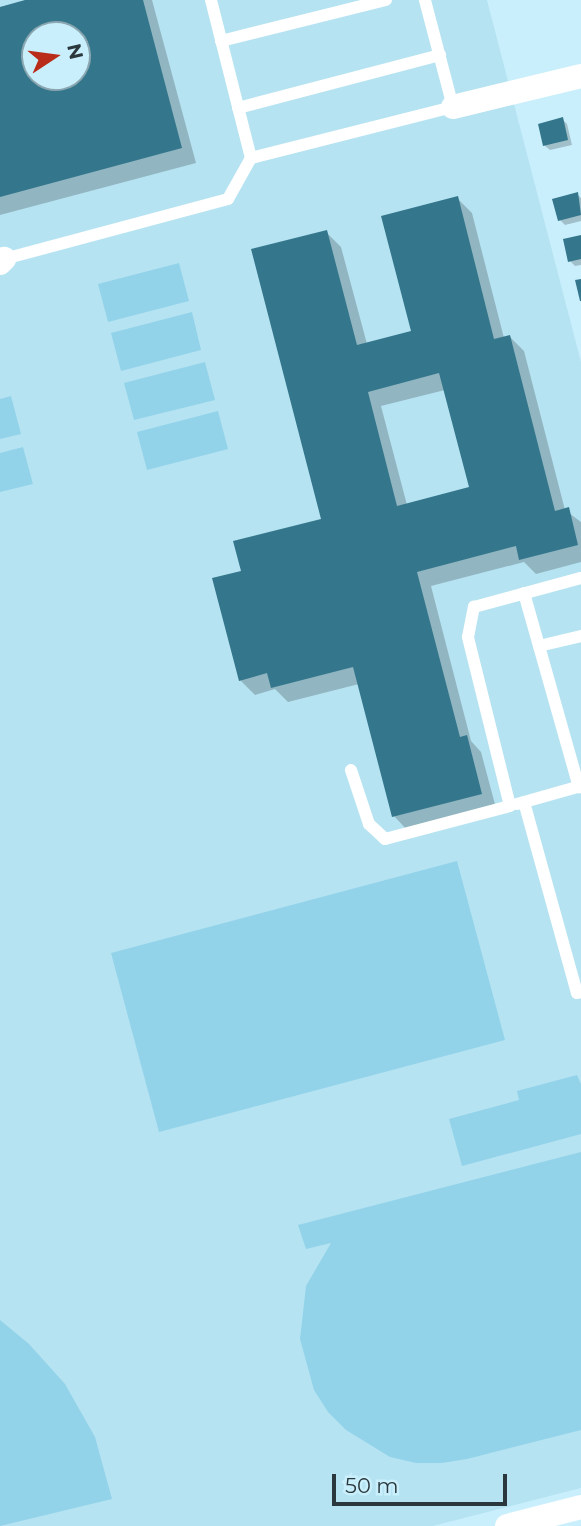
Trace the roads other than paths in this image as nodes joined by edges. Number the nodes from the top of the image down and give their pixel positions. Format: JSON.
{"nodes":[{"id":1,"x":211,"y":0,"type":"edge"},
{"id":2,"x":386,"y":0,"type":"edge"},
{"id":3,"x":425,"y":0,"type":"edge"},
{"id":4,"x":221,"y":41,"type":"junction"},
{"id":5,"x":440,"y":55,"type":"junction"},
{"id":6,"x":581,"y":76,"type":"edge"},
{"id":7,"x":453,"y":107,"type":"junction"},
{"id":8,"x":238,"y":108,"type":"junction"},
{"id":9,"x":251,"y":158,"type":"junction"},
{"id":10,"x":2,"y":261,"type":"edge"},
{"id":11,"x":581,"y":578,"type":"edge"},
{"id":12,"x":524,"y":593,"type":"junction"},
{"id":13,"x":581,"y":636,"type":"edge"},
{"id":14,"x":539,"y":646,"type":"junction"},
{"id":15,"x":351,"y":770,"type":"dead end"},
{"id":16,"x":580,"y":787,"type":"edge"},
{"id":17,"x":524,"y":802,"type":"junction"},
{"id":18,"x":510,"y":806,"type":"junction"},
{"id":19,"x":581,"y":992,"type":"edge"},
{"id":20,"x":581,"y":1507,"type":"edge"},
{"id":21,"x":507,"y":1526,"type":"edge"}],
"edges":[{"from":1,"to":4,"type":"lane"},
{"from":2,"to":4,"type":"lane"},
{"from":3,"to":5,"type":"lane"},
{"from":4,"to":8,"type":"lane"},
{"from":5,"to":7,"type":"lane"},
{"from":5,"to":8,"type":"lane"},
{"from":6,"to":7,"type":"street"},
{"from":7,"to":9,"type":"lane"},
{"from":8,"to":9,"type":"lane"},
{"from":9,"to":10,"type":"lane"},
{"from":11,"to":12,"type":"lane"},
{"from":12,"to":14,"type":"lane"},
{"from":12,"to":18,"type":"lane"},
{"from":13,"to":14,"type":"lane"},
{"from":14,"to":16,"type":"lane"},
{"from":15,"to":18,"type":"lane"},
{"from":16,"to":17,"type":"lane"},
{"from":17,"to":18,"type":"lane"},
{"from":17,"to":19,"type":"lane"},
{"from":20,"to":21,"type":"street"}]}
